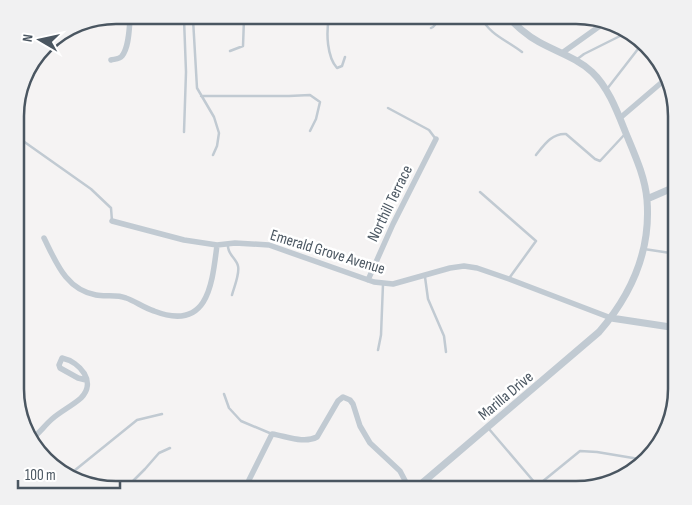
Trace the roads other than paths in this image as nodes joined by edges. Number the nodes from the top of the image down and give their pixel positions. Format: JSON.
{"nodes":[{"id":1,"x":129,"y":24,"type":"edge"},
{"id":2,"x":184,"y":24,"type":"edge"},
{"id":3,"x":193,"y":24,"type":"edge"},
{"id":4,"x":244,"y":24,"type":"edge"},
{"id":5,"x":329,"y":24,"type":"edge"},
{"id":6,"x":436,"y":24,"type":"edge"},
{"id":7,"x":485,"y":24,"type":"edge"},
{"id":8,"x":515,"y":24,"type":"edge"},
{"id":9,"x":599,"y":27,"type":"edge"},
{"id":10,"x":430,"y":28,"type":"dead end"},
{"id":11,"x":621,"y":35,"type":"edge"},
{"id":12,"x":638,"y":48,"type":"edge"},
{"id":13,"x":230,"y":51,"type":"dead end"},
{"id":14,"x":522,"y":52,"type":"dead end"},
{"id":15,"x":562,"y":54,"type":"junction"},
{"id":16,"x":345,"y":57,"type":"dead end"},
{"id":17,"x":111,"y":60,"type":"dead end"},
{"id":18,"x":575,"y":61,"type":"junction"},
{"id":19,"x":662,"y":82,"type":"edge"},
{"id":20,"x":606,"y":90,"type":"junction"},
{"id":21,"x":201,"y":96,"type":"junction"},
{"id":22,"x":388,"y":108,"type":"dead end"},
{"id":23,"x":620,"y":118,"type":"junction"},
{"id":24,"x":310,"y":131,"type":"dead end"},
{"id":25,"x":184,"y":132,"type":"dead end"},
{"id":26,"x":626,"y":133,"type":"junction"},
{"id":27,"x":436,"y":139,"type":"joint"},
{"id":28,"x":24,"y":143,"type":"edge"},
{"id":29,"x":213,"y":154,"type":"dead end"},
{"id":30,"x":536,"y":155,"type":"dead end"},
{"id":31,"x":668,"y":190,"type":"edge"},
{"id":32,"x":480,"y":192,"type":"dead end"},
{"id":33,"x":647,"y":199,"type":"junction"},
{"id":34,"x":112,"y":221,"type":"joint"},
{"id":35,"x":44,"y":238,"type":"dead end"},
{"id":36,"x":228,"y":243,"type":"junction"},
{"id":37,"x":217,"y":245,"type":"junction"},
{"id":38,"x":644,"y":249,"type":"junction"},
{"id":39,"x":668,"y":253,"type":"edge"},
{"id":40,"x":425,"y":275,"type":"junction"},
{"id":41,"x":509,"y":279,"type":"junction"},
{"id":42,"x":368,"y":280,"type":"junction"},
{"id":43,"x":383,"y":284,"type":"junction"},
{"id":44,"x":232,"y":295,"type":"dead end"},
{"id":45,"x":611,"y":318,"type":"junction"},
{"id":46,"x":668,"y":327,"type":"edge"},
{"id":47,"x":378,"y":350,"type":"dead end"},
{"id":48,"x":446,"y":352,"type":"dead end"},
{"id":49,"x":86,"y":380,"type":"junction"},
{"id":50,"x":224,"y":394,"type":"dead end"},
{"id":51,"x":162,"y":414,"type":"dead end"},
{"id":52,"x":488,"y":428,"type":"junction"},
{"id":53,"x":272,"y":434,"type":"junction"},
{"id":54,"x":36,"y":435,"type":"edge"},
{"id":55,"x":170,"y":448,"type":"dead end"},
{"id":56,"x":637,"y":459,"type":"edge"},
{"id":57,"x":74,"y":471,"type":"edge"},
{"id":58,"x":427,"y":479,"type":"joint"},
{"id":59,"x":133,"y":481,"type":"edge"},
{"id":60,"x":249,"y":481,"type":"edge"},
{"id":61,"x":405,"y":481,"type":"edge"},
{"id":62,"x":425,"y":481,"type":"edge"},
{"id":63,"x":533,"y":481,"type":"edge"},
{"id":64,"x":543,"y":481,"type":"edge"}],
"edges":[{"from":1,"to":17,"type":"street"},
{"from":2,"to":25,"type":"lane"},
{"from":3,"to":21,"type":"lane"},
{"from":4,"to":13,"type":"lane"},
{"from":5,"to":16,"type":"lane"},
{"from":6,"to":10,"type":"lane"},
{"from":7,"to":14,"type":"lane"},
{"from":8,"to":15,"type":"street","name":"Marilla Drive"},
{"from":9,"to":15,"type":"street"},
{"from":11,"to":18,"type":"lane"},
{"from":12,"to":20,"type":"lane"},
{"from":15,"to":18,"type":"street","name":"Marilla Drive"},
{"from":18,"to":20,"type":"street","name":"Marilla Drive"},
{"from":19,"to":23,"type":"street"},
{"from":20,"to":23,"type":"street","name":"Marilla Drive"},
{"from":21,"to":24,"type":"lane"},
{"from":21,"to":29,"type":"lane"},
{"from":22,"to":27,"type":"lane"},
{"from":23,"to":26,"type":"street","name":"Marilla Drive"},
{"from":26,"to":30,"type":"lane"},
{"from":26,"to":33,"type":"street","name":"Marilla Drive"},
{"from":27,"to":42,"type":"street","name":"Northill Terrace"},
{"from":28,"to":34,"type":"lane"},
{"from":31,"to":33,"type":"street"},
{"from":32,"to":41,"type":"lane"},
{"from":33,"to":38,"type":"street","name":"Marilla Drive"},
{"from":34,"to":37,"type":"street","name":"Emerald Grove Avenue"},
{"from":35,"to":37,"type":"street"},
{"from":36,"to":37,"type":"street","name":"Emerald Grove Avenue"},
{"from":36,"to":42,"type":"street","name":"Emerald Grove Avenue"},
{"from":36,"to":44,"type":"lane"},
{"from":38,"to":39,"type":"lane"},
{"from":38,"to":45,"type":"street","name":"Marilla Drive"},
{"from":40,"to":41,"type":"street","name":"Emerald Grove Avenue"},
{"from":40,"to":43,"type":"street","name":"Emerald Grove Avenue"},
{"from":40,"to":48,"type":"lane"},
{"from":41,"to":45,"type":"street","name":"Emerald Grove Avenue"},
{"from":42,"to":43,"type":"street","name":"Emerald Grove Avenue"},
{"from":43,"to":47,"type":"lane"},
{"from":45,"to":46,"type":"street","name":"Emerald Grove Avenue"},
{"from":45,"to":52,"type":"street","name":"Marilla Drive"},
{"from":49,"to":49,"type":"street"},
{"from":49,"to":54,"type":"street"},
{"from":50,"to":53,"type":"lane"},
{"from":51,"to":57,"type":"lane"},
{"from":52,"to":58,"type":"street","name":"Marilla Drive"},
{"from":52,"to":63,"type":"lane"},
{"from":53,"to":60,"type":"street"},
{"from":53,"to":61,"type":"street"},
{"from":55,"to":59,"type":"lane"},
{"from":56,"to":64,"type":"lane"},
{"from":58,"to":62,"type":"street","name":"Marilla Drive"}]}
